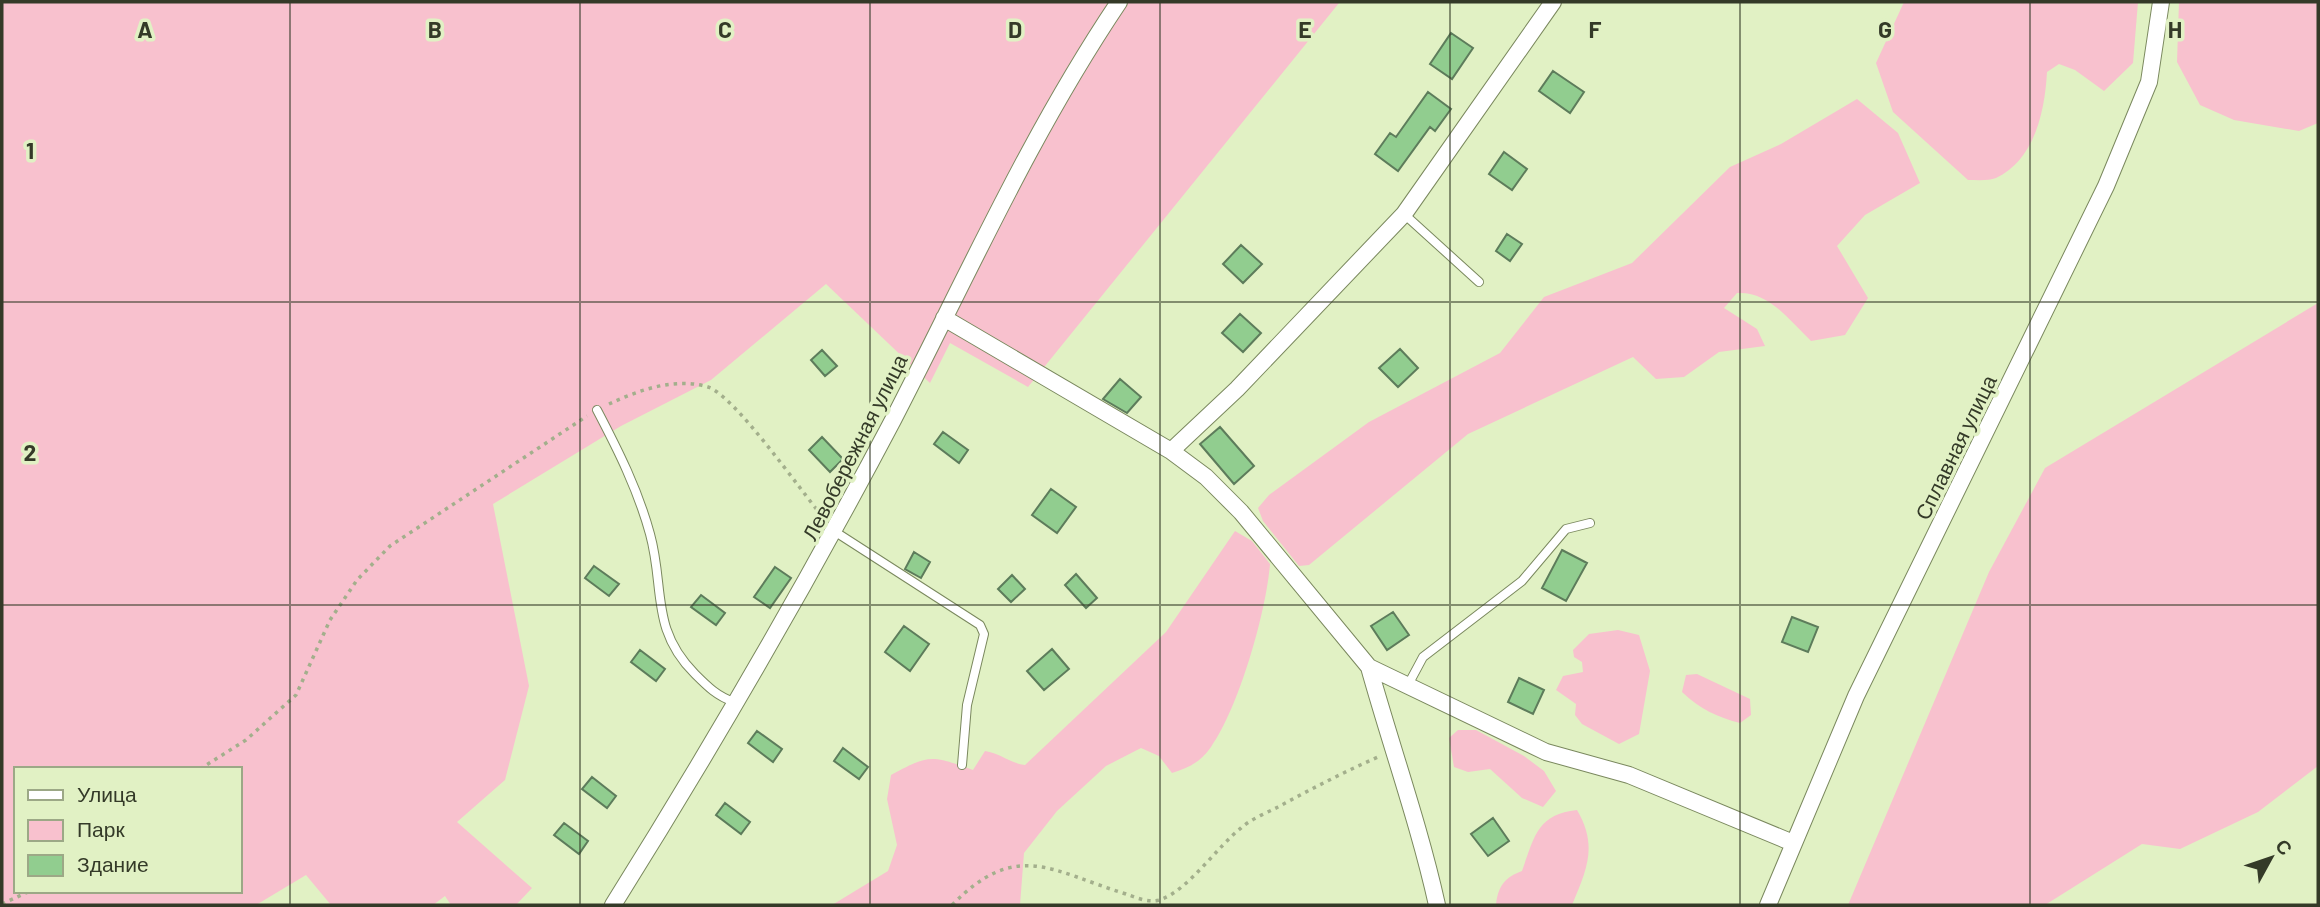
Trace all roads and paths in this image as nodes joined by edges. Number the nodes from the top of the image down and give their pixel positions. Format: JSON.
{"nodes":[{"id":1,"x":1119,"y":2,"type":"edge"},
{"id":2,"x":1553,"y":2,"type":"edge"},
{"id":3,"x":2161,"y":2,"type":"edge"},
{"id":4,"x":1404,"y":214,"type":"junction"},
{"id":5,"x":1479,"y":282,"type":"dead end"},
{"id":6,"x":944,"y":318,"type":"junction"},
{"id":7,"x":597,"y":410,"type":"junction"},
{"id":8,"x":1171,"y":452,"type":"junction"},
{"id":9,"x":1590,"y":523,"type":"dead end"},
{"id":10,"x":834,"y":531,"type":"junction"},
{"id":11,"x":1369,"y":667,"type":"junction"},
{"id":12,"x":1408,"y":685,"type":"junction"},
{"id":13,"x":734,"y":702,"type":"junction"},
{"id":14,"x":1392,"y":750,"type":"junction"},
{"id":15,"x":962,"y":765,"type":"dead end"},
{"id":16,"x":203,"y":767,"type":"edge"},
{"id":17,"x":1793,"y":843,"type":"junction"},
{"id":18,"x":26,"y":893,"type":"edge"},
{"id":19,"x":2,"y":904,"type":"edge"},
{"id":20,"x":613,"y":905,"type":"edge"},
{"id":21,"x":952,"y":905,"type":"edge"},
{"id":22,"x":1437,"y":905,"type":"edge"},
{"id":23,"x":1768,"y":905,"type":"edge"}],
"edges":[{"from":1,"to":6,"type":"street","name":"Левобережная улица"},
{"from":2,"to":4,"type":"street"},
{"from":3,"to":17,"type":"street","name":"Сплавная улица"},
{"from":4,"to":5,"type":"lane"},
{"from":4,"to":8,"type":"street"},
{"from":6,"to":8,"type":"street"},
{"from":6,"to":10,"type":"street","name":"Левобережная улица"},
{"from":7,"to":10,"type":"path"},
{"from":7,"to":13,"type":"lane"},
{"from":7,"to":16,"type":"path"},
{"from":8,"to":11,"type":"street"},
{"from":9,"to":12,"type":"lane"},
{"from":10,"to":13,"type":"street","name":"Левобережная улица"},
{"from":10,"to":15,"type":"lane"},
{"from":11,"to":12,"type":"street"},
{"from":11,"to":14,"type":"street"},
{"from":12,"to":17,"type":"street"},
{"from":13,"to":20,"type":"street","name":"Левобережная улица"},
{"from":14,"to":21,"type":"path"},
{"from":14,"to":22,"type":"street"},
{"from":17,"to":23,"type":"street","name":"Сплавная улица"},
{"from":18,"to":19,"type":"path"}]}
